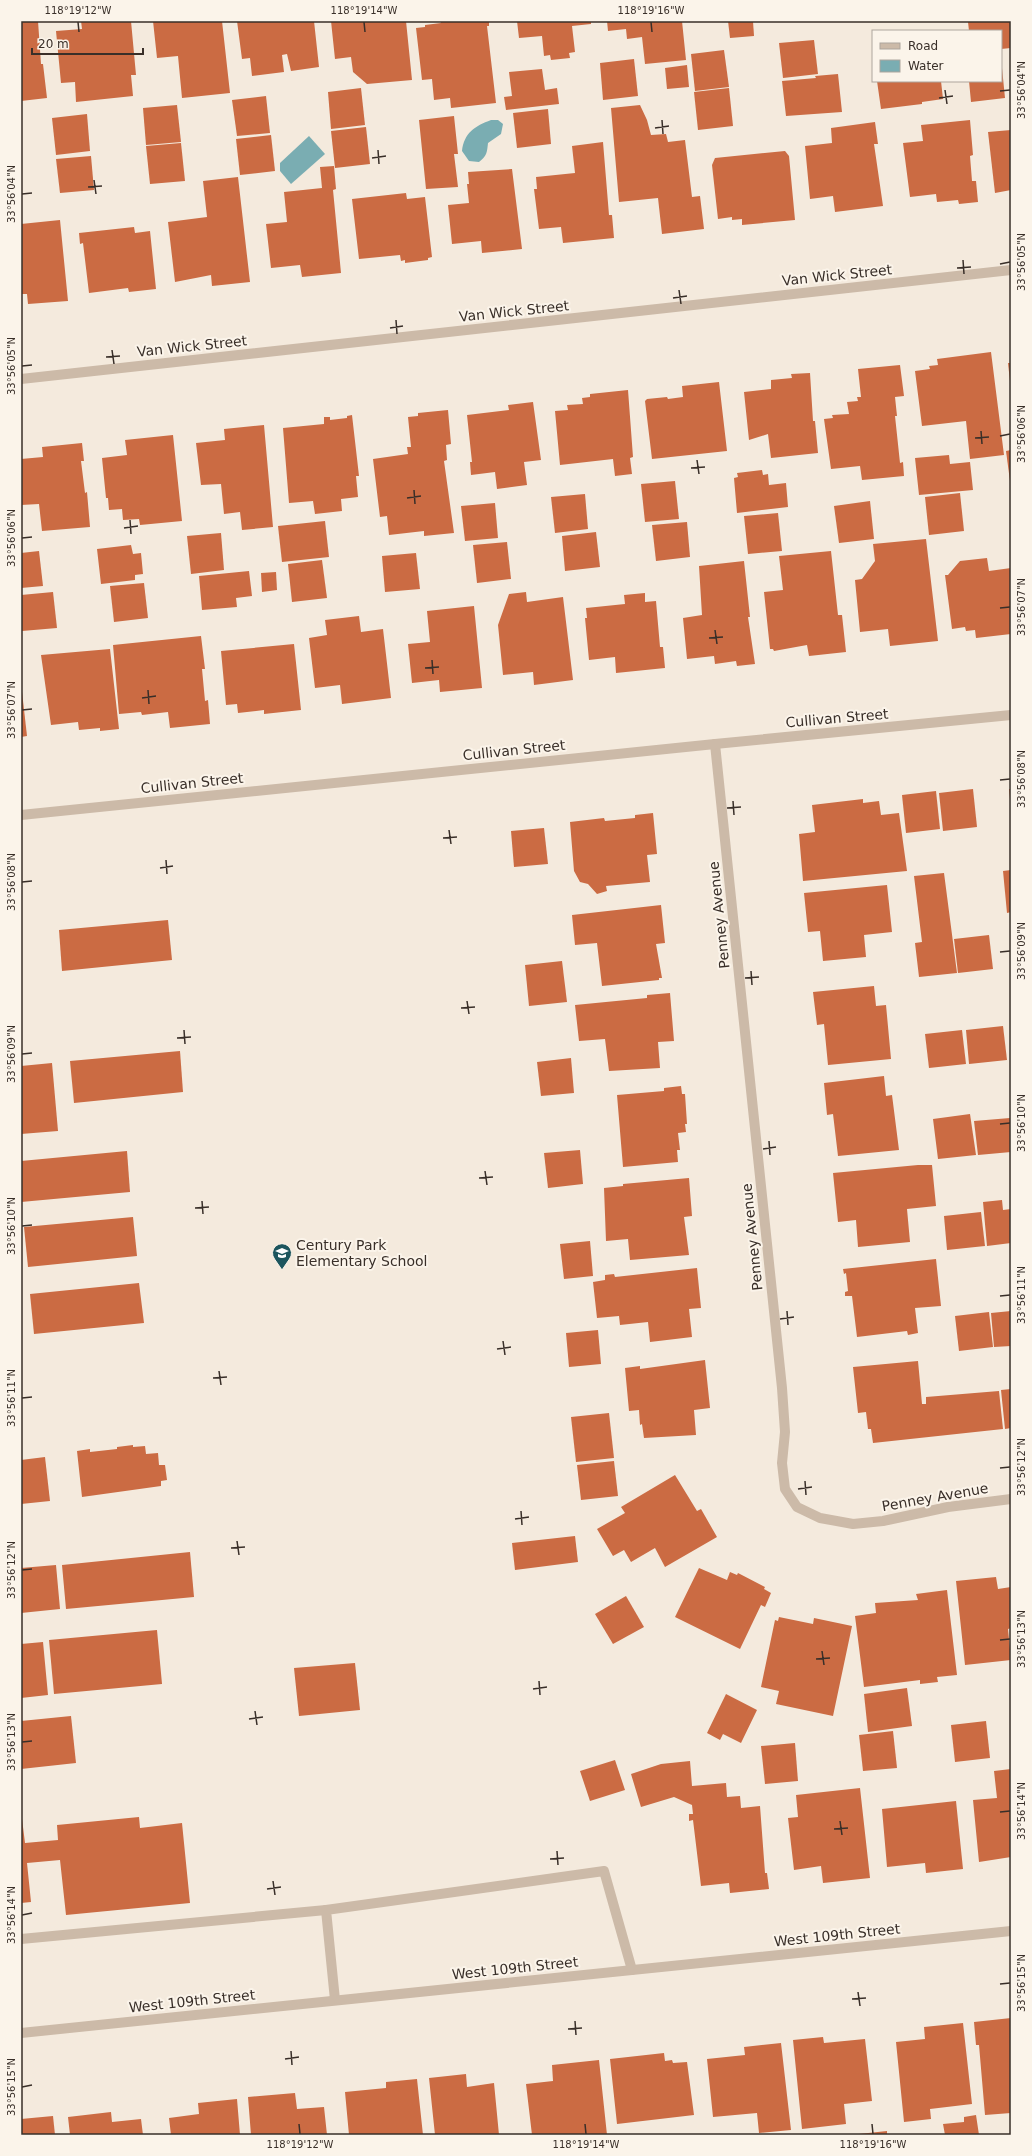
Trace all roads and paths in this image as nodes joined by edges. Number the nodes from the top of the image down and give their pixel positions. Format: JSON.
{"nodes":[{"id":1,"x":1011,"y":270,"type":"edge"},
{"id":2,"x":21,"y":379,"type":"edge"},
{"id":3,"x":1011,"y":715,"type":"edge"},
{"id":4,"x":715,"y":744,"type":"junction"},
{"id":5,"x":21,"y":815,"type":"edge"},
{"id":6,"x":1011,"y":1499,"type":"edge"},
{"id":7,"x":326,"y":1910,"type":"junction"},
{"id":8,"x":1011,"y":1931,"type":"edge"},
{"id":9,"x":21,"y":1939,"type":"edge"},
{"id":10,"x":632,"y":1970,"type":"junction"},
{"id":11,"x":335,"y":2000,"type":"junction"},
{"id":12,"x":21,"y":2033,"type":"edge"}],
"edges":[{"from":1,"to":2,"type":"street","name":"Van Wick Street"},
{"from":3,"to":4,"type":"street","name":"Cullivan Street"},
{"from":4,"to":5,"type":"street","name":"Cullivan Street"},
{"from":4,"to":6,"type":"street","name":"Penney Avenue"},
{"from":7,"to":9,"type":"street"},
{"from":7,"to":10,"type":"street"},
{"from":7,"to":11,"type":"street"},
{"from":8,"to":10,"type":"street","name":"West 109th Street"},
{"from":10,"to":11,"type":"street","name":"West 109th Street"},
{"from":11,"to":12,"type":"street","name":"West 109th Street"}]}
